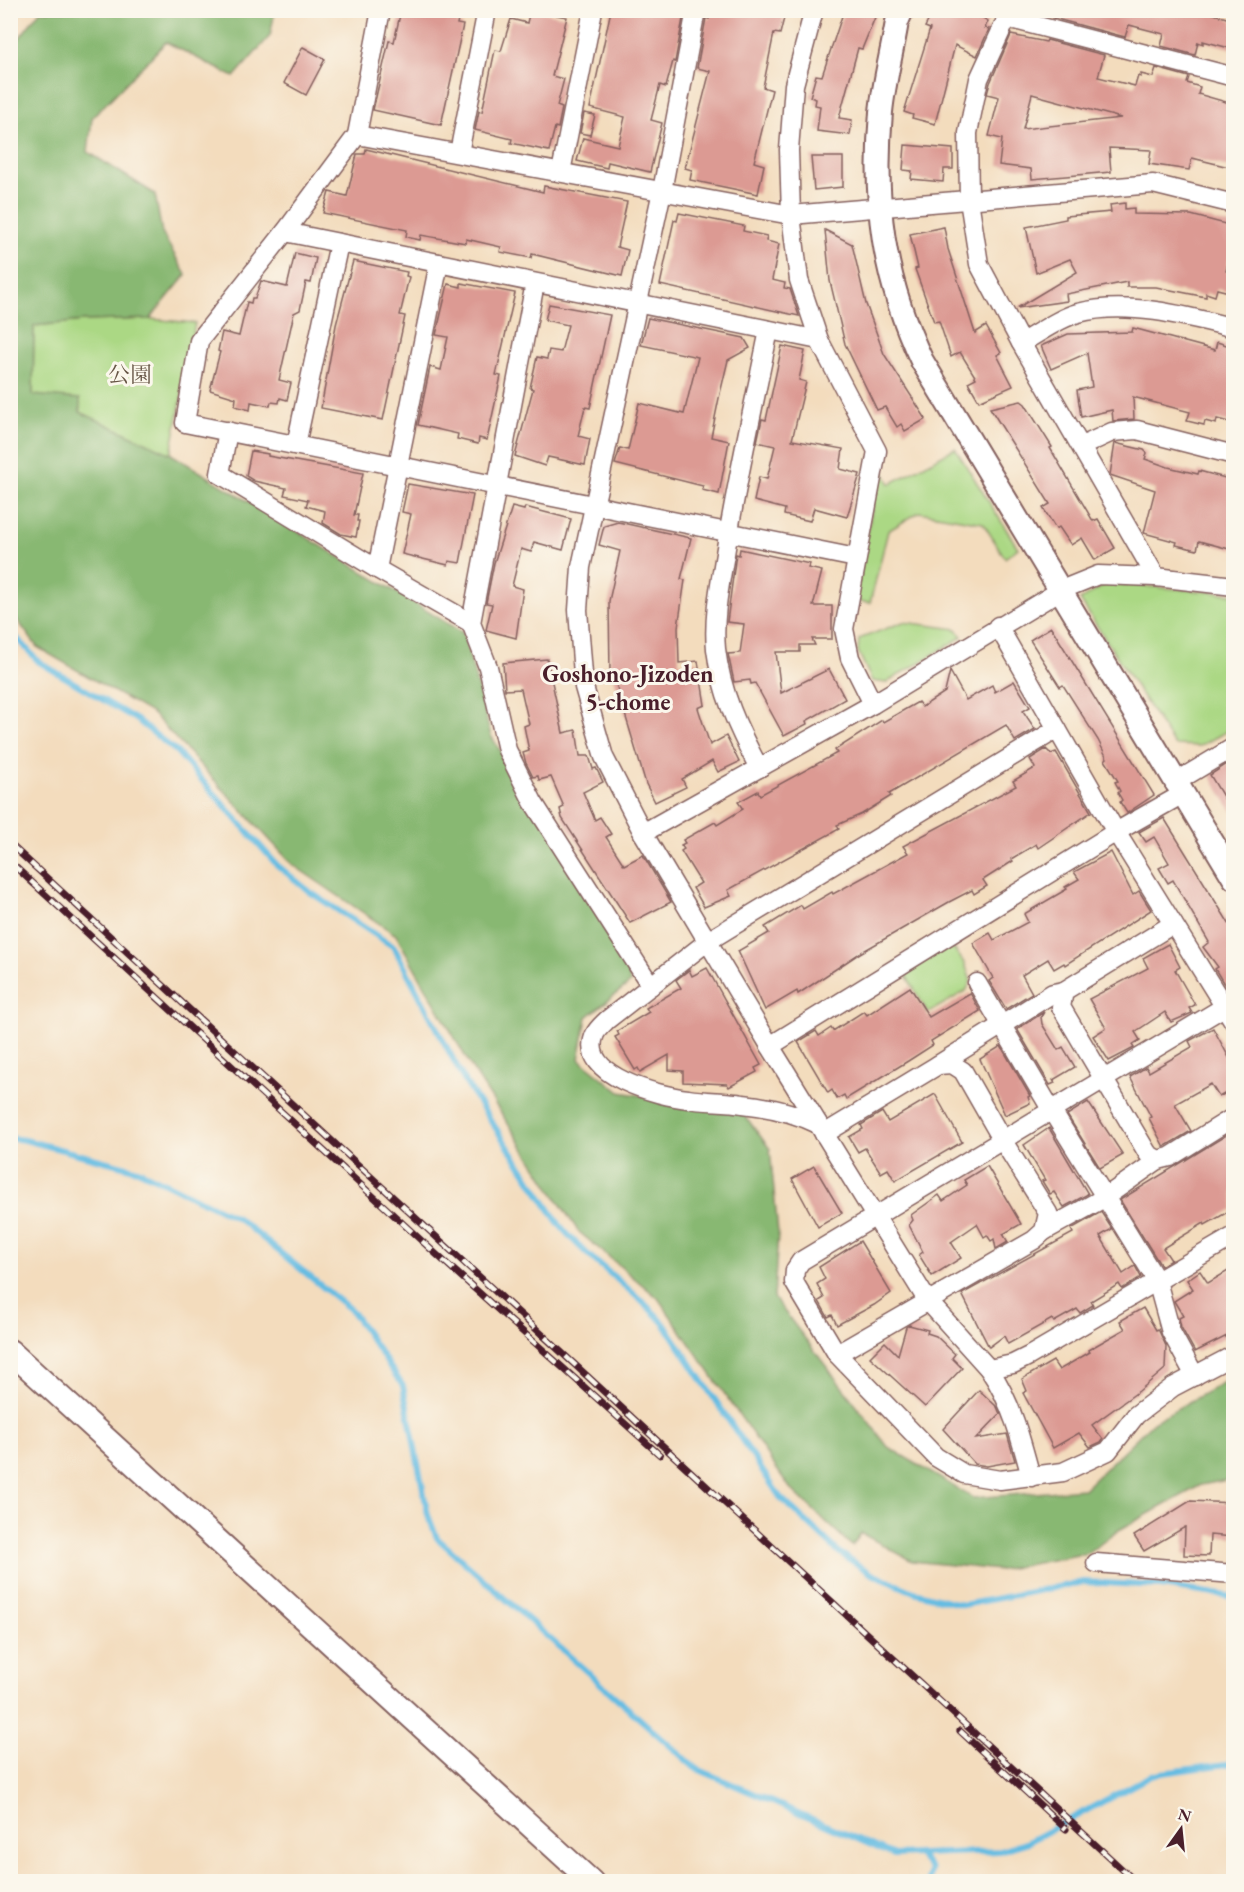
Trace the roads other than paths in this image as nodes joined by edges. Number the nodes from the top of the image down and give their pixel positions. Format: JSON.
{"nodes":[{"id":1,"x":381,"y":10,"type":"edge"},
{"id":2,"x":487,"y":10,"type":"edge"},
{"id":3,"x":593,"y":10,"type":"edge"},
{"id":4,"x":696,"y":10,"type":"edge"},
{"id":5,"x":814,"y":10,"type":"edge"},
{"id":6,"x":902,"y":10,"type":"edge"},
{"id":7,"x":1233,"y":77,"type":"edge"},
{"id":8,"x":357,"y":135,"type":"junction"},
{"id":9,"x":459,"y":153,"type":"junction"},
{"id":10,"x":561,"y":172,"type":"junction"},
{"id":11,"x":662,"y":191,"type":"junction"},
{"id":12,"x":969,"y":200,"type":"junction"},
{"id":13,"x":1233,"y":204,"type":"edge"},
{"id":14,"x":879,"y":209,"type":"junction"},
{"id":15,"x":791,"y":215,"type":"junction"},
{"id":16,"x":285,"y":232,"type":"junction"},
{"id":17,"x":339,"y":243,"type":"junction"},
{"id":18,"x":439,"y":263,"type":"junction"},
{"id":19,"x":535,"y":283,"type":"junction"},
{"id":20,"x":636,"y":303,"type":"junction"},
{"id":21,"x":1233,"y":327,"type":"edge"},
{"id":22,"x":770,"y":330,"type":"junction"},
{"id":23,"x":819,"y":340,"type":"junction"},
{"id":24,"x":1021,"y":343,"type":"junction"},
{"id":25,"x":228,"y":431,"type":"junction"},
{"id":26,"x":296,"y":445,"type":"junction"},
{"id":27,"x":1082,"y":446,"type":"junction"},
{"id":28,"x":1233,"y":455,"type":"edge"},
{"id":29,"x":396,"y":465,"type":"junction"},
{"id":30,"x":498,"y":485,"type":"junction"},
{"id":31,"x":595,"y":505,"type":"junction"},
{"id":32,"x":729,"y":532,"type":"junction"},
{"id":33,"x":856,"y":558,"type":"junction"},
{"id":34,"x":377,"y":569,"type":"junction"},
{"id":35,"x":1156,"y":577,"type":"junction"},
{"id":36,"x":1233,"y":586,"type":"edge"},
{"id":37,"x":1061,"y":590,"type":"junction"},
{"id":38,"x":471,"y":624,"type":"junction"},
{"id":39,"x":998,"y":626,"type":"junction"},
{"id":40,"x":873,"y":704,"type":"junction"},
{"id":41,"x":1056,"y":729,"type":"junction"},
{"id":42,"x":1233,"y":747,"type":"edge"},
{"id":43,"x":759,"y":768,"type":"junction"},
{"id":44,"x":1178,"y":789,"type":"junction"},
{"id":45,"x":1116,"y":832,"type":"junction"},
{"id":46,"x":643,"y":833,"type":"junction"},
{"id":47,"x":1233,"y":878,"type":"edge"},
{"id":48,"x":1173,"y":924,"type":"junction"},
{"id":49,"x":708,"y":941,"type":"junction"},
{"id":50,"x":977,"y":983,"type":"dead end"},
{"id":51,"x":651,"y":986,"type":"junction"},
{"id":52,"x":1064,"y":991,"type":"junction"},
{"id":53,"x":1229,"y":1014,"type":"edge"},
{"id":54,"x":1001,"y":1024,"type":"junction"},
{"id":55,"x":770,"y":1046,"type":"junction"},
{"id":56,"x":938,"y":1065,"type":"junction"},
{"id":57,"x":1103,"y":1080,"type":"junction"},
{"id":58,"x":1052,"y":1111,"type":"junction"},
{"id":59,"x":1233,"y":1117,"type":"edge"},
{"id":60,"x":821,"y":1129,"type":"junction"},
{"id":61,"x":1002,"y":1141,"type":"junction"},
{"id":62,"x":1158,"y":1160,"type":"junction"},
{"id":63,"x":1104,"y":1198,"type":"junction"},
{"id":64,"x":876,"y":1218,"type":"junction"},
{"id":65,"x":1044,"y":1231,"type":"junction"},
{"id":66,"x":1233,"y":1236,"type":"edge"},
{"id":67,"x":1157,"y":1281,"type":"junction"},
{"id":68,"x":927,"y":1300,"type":"junction"},
{"id":69,"x":10,"y":1352,"type":"edge"},
{"id":70,"x":837,"y":1354,"type":"junction"},
{"id":71,"x":1233,"y":1355,"type":"edge"},
{"id":72,"x":989,"y":1369,"type":"junction"},
{"id":73,"x":1195,"y":1376,"type":"junction"},
{"id":74,"x":1031,"y":1477,"type":"junction"},
{"id":75,"x":1096,"y":1563,"type":"dead end"},
{"id":76,"x":1233,"y":1574,"type":"edge"},
{"id":77,"x":592,"y":1881,"type":"edge"}],
"edges":[{"from":1,"to":8,"type":"street"},
{"from":2,"to":9,"type":"street"},
{"from":3,"to":10,"type":"street"},
{"from":4,"to":11,"type":"street"},
{"from":5,"to":15,"type":"street"},
{"from":6,"to":14,"type":"street"},
{"from":7,"to":12,"type":"street"},
{"from":8,"to":9,"type":"street"},
{"from":8,"to":16,"type":"street"},
{"from":9,"to":10,"type":"street"},
{"from":10,"to":11,"type":"street"},
{"from":11,"to":15,"type":"street"},
{"from":11,"to":20,"type":"street"},
{"from":12,"to":13,"type":"street"},
{"from":12,"to":14,"type":"street"},
{"from":12,"to":24,"type":"street"},
{"from":14,"to":15,"type":"street"},
{"from":14,"to":37,"type":"street"},
{"from":15,"to":23,"type":"street"},
{"from":16,"to":17,"type":"street"},
{"from":16,"to":25,"type":"street"},
{"from":17,"to":18,"type":"street"},
{"from":17,"to":26,"type":"street"},
{"from":18,"to":19,"type":"street"},
{"from":18,"to":29,"type":"street"},
{"from":19,"to":20,"type":"street"},
{"from":19,"to":30,"type":"street"},
{"from":20,"to":22,"type":"street"},
{"from":20,"to":31,"type":"street"},
{"from":21,"to":24,"type":"street"},
{"from":22,"to":23,"type":"street"},
{"from":22,"to":32,"type":"street"},
{"from":23,"to":33,"type":"street"},
{"from":24,"to":27,"type":"street"},
{"from":25,"to":26,"type":"street"},
{"from":25,"to":34,"type":"street"},
{"from":26,"to":29,"type":"street"},
{"from":27,"to":28,"type":"street"},
{"from":27,"to":35,"type":"street"},
{"from":29,"to":30,"type":"street"},
{"from":29,"to":34,"type":"street"},
{"from":30,"to":31,"type":"street"},
{"from":30,"to":38,"type":"street"},
{"from":31,"to":32,"type":"street"},
{"from":31,"to":46,"type":"street"},
{"from":32,"to":33,"type":"street"},
{"from":32,"to":43,"type":"street"},
{"from":33,"to":40,"type":"street"},
{"from":34,"to":38,"type":"street"},
{"from":35,"to":36,"type":"street"},
{"from":35,"to":37,"type":"street"},
{"from":37,"to":39,"type":"street"},
{"from":37,"to":44,"type":"street"},
{"from":38,"to":51,"type":"street"},
{"from":39,"to":40,"type":"street"},
{"from":39,"to":41,"type":"street"},
{"from":40,"to":43,"type":"street"},
{"from":41,"to":45,"type":"street"},
{"from":41,"to":49,"type":"street"},
{"from":42,"to":44,"type":"street"},
{"from":43,"to":46,"type":"street"},
{"from":44,"to":45,"type":"street"},
{"from":44,"to":47,"type":"street"},
{"from":45,"to":48,"type":"street"},
{"from":45,"to":55,"type":"street"},
{"from":46,"to":49,"type":"street"},
{"from":48,"to":52,"type":"street"},
{"from":48,"to":53,"type":"street"},
{"from":49,"to":51,"type":"street"},
{"from":49,"to":55,"type":"street"},
{"from":50,"to":54,"type":"street"},
{"from":51,"to":60,"type":"street"},
{"from":52,"to":54,"type":"street"},
{"from":52,"to":57,"type":"street"},
{"from":53,"to":57,"type":"street"},
{"from":54,"to":56,"type":"street"},
{"from":54,"to":58,"type":"street"},
{"from":55,"to":60,"type":"street"},
{"from":56,"to":60,"type":"street"},
{"from":56,"to":61,"type":"street"},
{"from":57,"to":58,"type":"street"},
{"from":57,"to":62,"type":"street"},
{"from":58,"to":61,"type":"street"},
{"from":58,"to":63,"type":"street"},
{"from":59,"to":62,"type":"street"},
{"from":60,"to":64,"type":"street"},
{"from":61,"to":64,"type":"street"},
{"from":61,"to":65,"type":"street"},
{"from":62,"to":63,"type":"street"},
{"from":63,"to":65,"type":"street"},
{"from":63,"to":67,"type":"street"},
{"from":64,"to":68,"type":"street"},
{"from":64,"to":70,"type":"street"},
{"from":65,"to":68,"type":"street"},
{"from":66,"to":67,"type":"street"},
{"from":67,"to":72,"type":"street"},
{"from":67,"to":73,"type":"street"},
{"from":68,"to":70,"type":"street"},
{"from":68,"to":72,"type":"street"},
{"from":69,"to":77,"type":"street"},
{"from":70,"to":74,"type":"street"},
{"from":71,"to":73,"type":"street"},
{"from":72,"to":74,"type":"street"},
{"from":73,"to":74,"type":"street"},
{"from":75,"to":76,"type":"street"}]}
